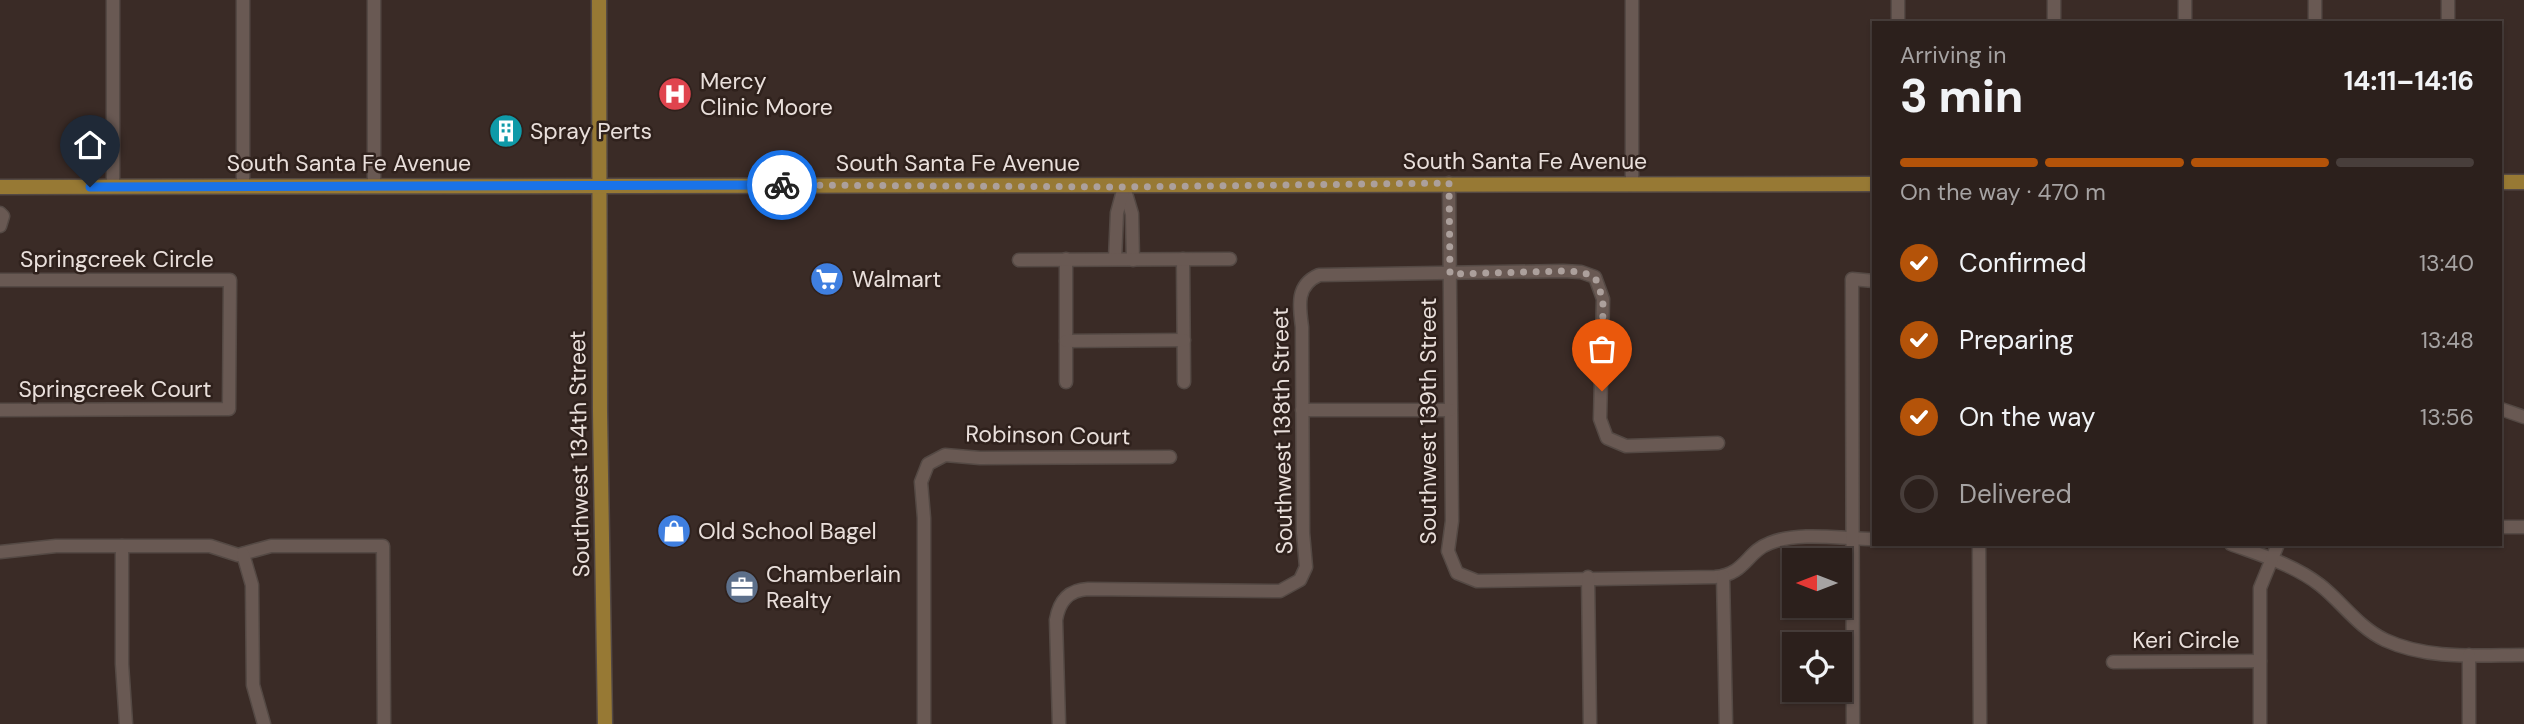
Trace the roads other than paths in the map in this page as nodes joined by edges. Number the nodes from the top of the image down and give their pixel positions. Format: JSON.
{"nodes":[{"id":1,"x":113,"y":0,"type":"edge"},
{"id":2,"x":243,"y":0,"type":"edge"},
{"id":3,"x":374,"y":0,"type":"edge"},
{"id":4,"x":599,"y":0,"type":"edge"},
{"id":5,"x":1632,"y":0,"type":"edge"},
{"id":6,"x":1898,"y":0,"type":"edge"},
{"id":7,"x":2054,"y":0,"type":"edge"},
{"id":8,"x":2185,"y":0,"type":"edge"},
{"id":9,"x":2315,"y":0,"type":"edge"},
{"id":10,"x":2448,"y":0,"type":"edge"},
{"id":11,"x":1898,"y":21,"type":"edge"},
{"id":12,"x":2054,"y":21,"type":"edge"},
{"id":13,"x":2185,"y":21,"type":"edge"},
{"id":14,"x":2315,"y":21,"type":"edge"},
{"id":15,"x":2448,"y":21,"type":"edge"},
{"id":16,"x":2524,"y":182,"type":"edge"},
{"id":17,"x":1449,"y":183,"type":"junction"},
{"id":18,"x":2502,"y":183,"type":"edge"},
{"id":19,"x":600,"y":184,"type":"junction"},
{"id":20,"x":1632,"y":184,"type":"junction"},
{"id":21,"x":1872,"y":184,"type":"edge"},
{"id":22,"x":243,"y":186,"type":"junction"},
{"id":23,"x":374,"y":186,"type":"junction"},
{"id":24,"x":0,"y":187,"type":"edge"},
{"id":25,"x":113,"y":187,"type":"junction"},
{"id":26,"x":1124,"y":187,"type":"junction"},
{"id":27,"x":0,"y":213,"type":"edge"},
{"id":28,"x":0,"y":226,"type":"edge"},
{"id":29,"x":1066,"y":259,"type":"junction"},
{"id":30,"x":1115,"y":259,"type":"junction"},
{"id":31,"x":1183,"y":259,"type":"junction"},
{"id":32,"x":1230,"y":259,"type":"dead end"},
{"id":33,"x":1019,"y":260,"type":"dead end"},
{"id":34,"x":1133,"y":260,"type":"junction"},
{"id":35,"x":1450,"y":274,"type":"junction"},
{"id":36,"x":0,"y":280,"type":"edge"},
{"id":37,"x":1872,"y":281,"type":"edge"},
{"id":38,"x":1184,"y":340,"type":"junction"},
{"id":39,"x":1066,"y":341,"type":"junction"},
{"id":40,"x":1066,"y":382,"type":"dead end"},
{"id":41,"x":1184,"y":382,"type":"dead end"},
{"id":42,"x":229,"y":409,"type":"joint"},
{"id":43,"x":0,"y":410,"type":"edge"},
{"id":44,"x":1303,"y":410,"type":"junction"},
{"id":45,"x":1451,"y":410,"type":"junction"},
{"id":46,"x":2502,"y":410,"type":"edge"},
{"id":47,"x":2524,"y":416,"type":"edge"},
{"id":48,"x":1718,"y":443,"type":"dead end"},
{"id":49,"x":1170,"y":457,"type":"dead end"},
{"id":50,"x":2502,"y":527,"type":"edge"},
{"id":51,"x":2524,"y":527,"type":"edge"},
{"id":52,"x":1872,"y":538,"type":"edge"},
{"id":53,"x":1853,"y":539,"type":"junction"},
{"id":54,"x":1979,"y":546,"type":"edge"},
{"id":55,"x":2236,"y":546,"type":"edge"},
{"id":56,"x":2277,"y":546,"type":"edge"},
{"id":57,"x":122,"y":547,"type":"junction"},
{"id":58,"x":0,"y":552,"type":"edge"},
{"id":59,"x":243,"y":554,"type":"junction"},
{"id":60,"x":2272,"y":560,"type":"junction"},
{"id":61,"x":1723,"y":576,"type":"junction"},
{"id":62,"x":1588,"y":577,"type":"junction"},
{"id":63,"x":2469,"y":655,"type":"junction"},
{"id":64,"x":2524,"y":655,"type":"edge"},
{"id":65,"x":2260,"y":661,"type":"junction"},
{"id":66,"x":2113,"y":662,"type":"dead end"},
{"id":67,"x":126,"y":724,"type":"edge"},
{"id":68,"x":264,"y":724,"type":"edge"},
{"id":69,"x":384,"y":724,"type":"edge"},
{"id":70,"x":605,"y":724,"type":"edge"},
{"id":71,"x":924,"y":724,"type":"edge"},
{"id":72,"x":1059,"y":724,"type":"edge"},
{"id":73,"x":1590,"y":724,"type":"edge"},
{"id":74,"x":1726,"y":724,"type":"edge"},
{"id":75,"x":1853,"y":724,"type":"edge"},
{"id":76,"x":1980,"y":724,"type":"edge"},
{"id":77,"x":2260,"y":724,"type":"edge"},
{"id":78,"x":2469,"y":724,"type":"edge"}],
"edges":[{"from":1,"to":25,"type":"street"},
{"from":2,"to":22,"type":"street"},
{"from":3,"to":23,"type":"street"},
{"from":4,"to":19,"type":"main road","name":"Southwest 134th Street"},
{"from":5,"to":20,"type":"street"},
{"from":6,"to":11,"type":"street"},
{"from":7,"to":12,"type":"street"},
{"from":8,"to":13,"type":"street"},
{"from":9,"to":14,"type":"street"},
{"from":10,"to":15,"type":"street"},
{"from":16,"to":18,"type":"main road"},
{"from":17,"to":20,"type":"main road","name":"South Santa Fe Avenue"},
{"from":17,"to":26,"type":"main road","name":"South Santa Fe Avenue"},
{"from":17,"to":35,"type":"street","name":"Southwest 139th Street"},
{"from":19,"to":23,"type":"main road","name":"South Santa Fe Avenue"},
{"from":19,"to":26,"type":"main road","name":"South Santa Fe Avenue"},
{"from":19,"to":70,"type":"main road","name":"Southwest 134th Street"},
{"from":20,"to":21,"type":"main road","name":"South Santa Fe Avenue"},
{"from":22,"to":23,"type":"main road","name":"South Santa Fe Avenue"},
{"from":22,"to":25,"type":"main road","name":"South Santa Fe Avenue"},
{"from":24,"to":25,"type":"main road","name":"South Santa Fe Avenue"},
{"from":26,"to":30,"type":"street"},
{"from":26,"to":34,"type":"street"},
{"from":27,"to":28,"type":"street"},
{"from":29,"to":30,"type":"street"},
{"from":29,"to":33,"type":"street"},
{"from":29,"to":39,"type":"street"},
{"from":30,"to":34,"type":"street"},
{"from":31,"to":32,"type":"street"},
{"from":31,"to":34,"type":"street"},
{"from":31,"to":38,"type":"street"},
{"from":35,"to":44,"type":"street","name":"Southwest 138th Street"},
{"from":35,"to":45,"type":"street","name":"Southwest 139th Street"},
{"from":35,"to":48,"type":"street"},
{"from":36,"to":42,"type":"street","name":"Springcreek Circle"},
{"from":37,"to":53,"type":"street"},
{"from":38,"to":39,"type":"street"},
{"from":38,"to":41,"type":"street"},
{"from":39,"to":40,"type":"street"},
{"from":42,"to":43,"type":"street","name":"Springcreek Court"},
{"from":44,"to":45,"type":"street"},
{"from":44,"to":72,"type":"street","name":"Southwest 138th Street"},
{"from":45,"to":62,"type":"street","name":"Southwest 139th Street"},
{"from":46,"to":47,"type":"street"},
{"from":49,"to":71,"type":"street","name":"Robinson Court"},
{"from":50,"to":51,"type":"street"},
{"from":52,"to":53,"type":"street"},
{"from":53,"to":61,"type":"street"},
{"from":53,"to":75,"type":"street"},
{"from":54,"to":76,"type":"street"},
{"from":55,"to":60,"type":"street"},
{"from":56,"to":60,"type":"street"},
{"from":57,"to":58,"type":"street"},
{"from":57,"to":59,"type":"street"},
{"from":57,"to":67,"type":"street"},
{"from":59,"to":68,"type":"street"},
{"from":59,"to":69,"type":"street"},
{"from":60,"to":63,"type":"street"},
{"from":60,"to":65,"type":"street"},
{"from":61,"to":62,"type":"street"},
{"from":61,"to":74,"type":"street"},
{"from":62,"to":73,"type":"street"},
{"from":63,"to":64,"type":"street"},
{"from":63,"to":78,"type":"street"},
{"from":65,"to":66,"type":"street","name":"Keri Circle"},
{"from":65,"to":77,"type":"street"}]}
